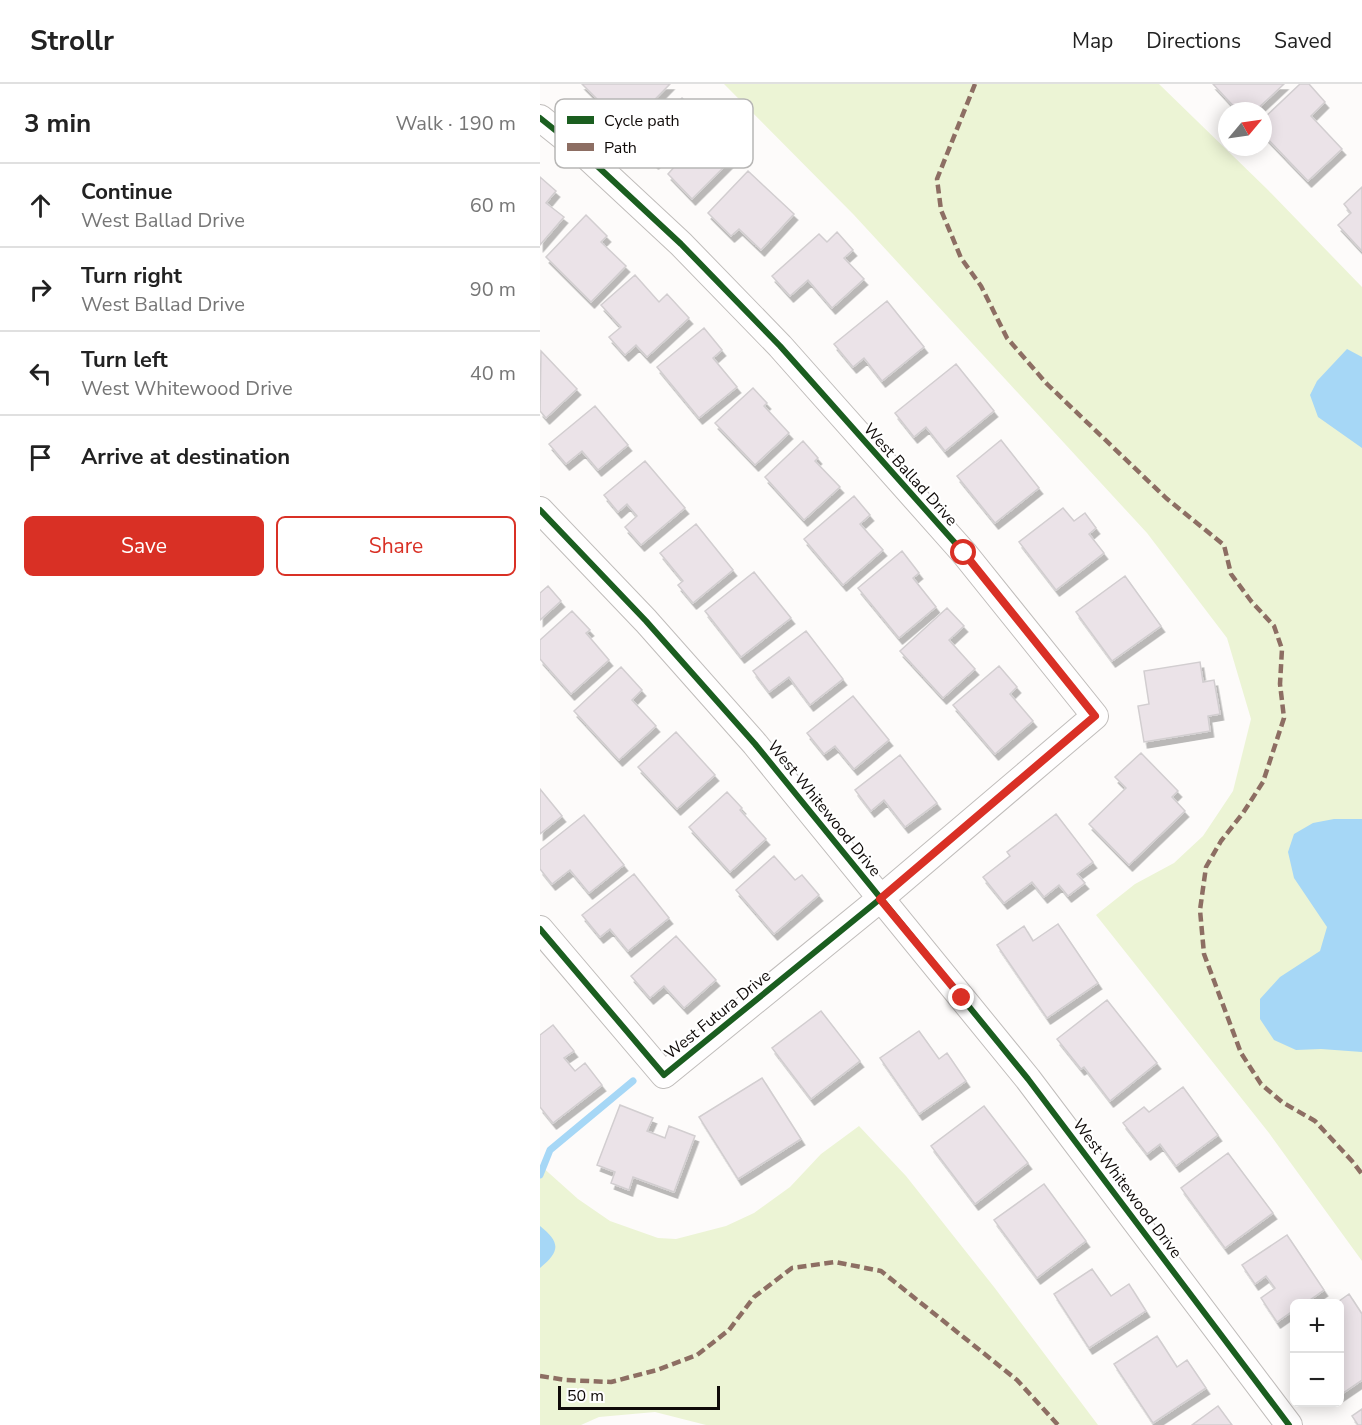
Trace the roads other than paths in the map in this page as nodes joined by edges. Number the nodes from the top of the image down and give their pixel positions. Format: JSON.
{"nodes":[{"id":1,"x":540,"y":118,"type":"edge"},
{"id":2,"x":555,"y":130,"type":"edge"},
{"id":3,"x":599,"y":168,"type":"edge"},
{"id":4,"x":540,"y":510,"type":"edge"},
{"id":5,"x":880,"y":899,"type":"junction"},
{"id":6,"x":540,"y":929,"type":"edge"},
{"id":7,"x":1288,"y":1425,"type":"edge"}],
"edges":[{"from":1,"to":2,"type":"street","name":"West Ballad Drive"},
{"from":3,"to":5,"type":"street","name":"West Ballad Drive"},
{"from":4,"to":5,"type":"street","name":"West Whitewood Drive"},
{"from":5,"to":6,"type":"street","name":"West Futura Drive"},
{"from":5,"to":7,"type":"street","name":"West Whitewood Drive"}]}
